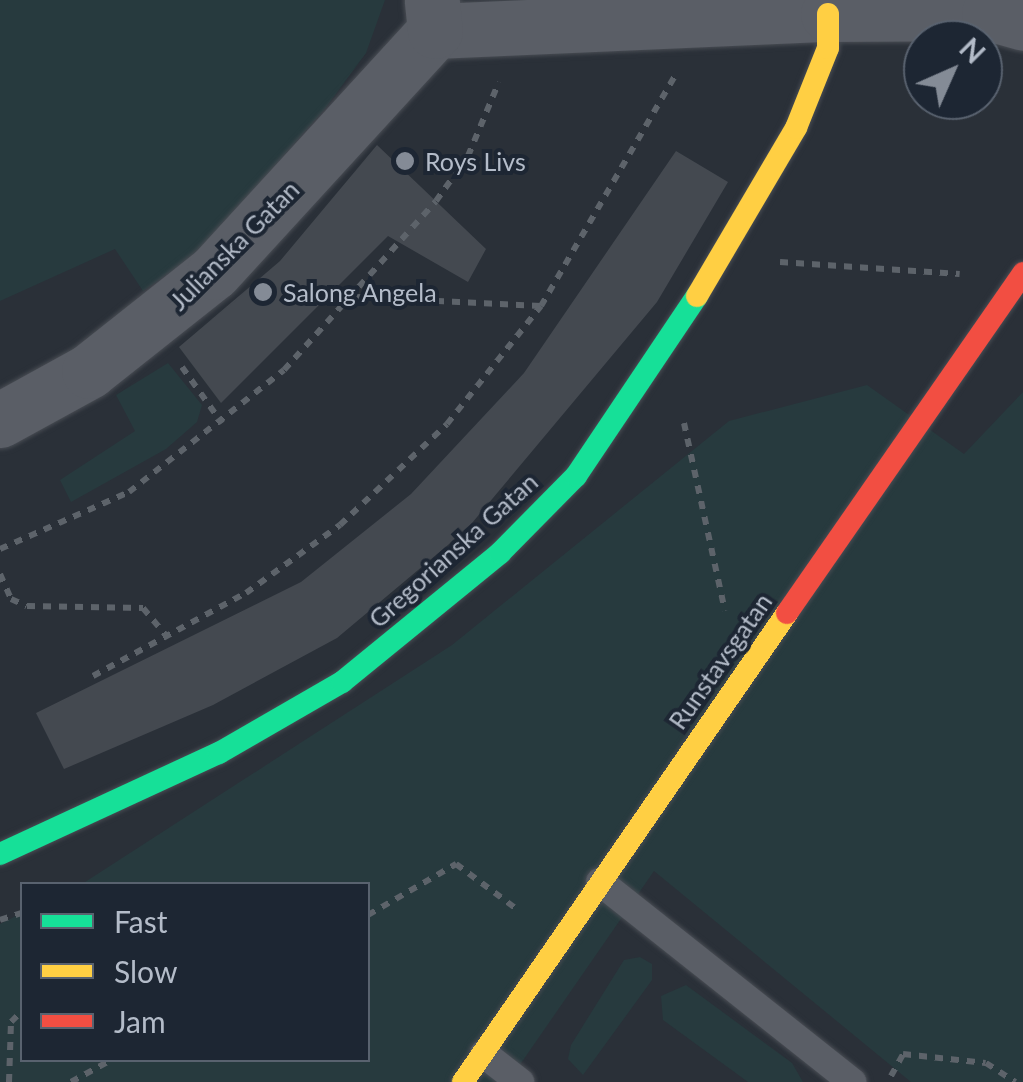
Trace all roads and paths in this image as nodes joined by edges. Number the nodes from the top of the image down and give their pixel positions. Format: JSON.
{"nodes":[{"id":1,"x":1001,"y":12,"type":"edge"},
{"id":2,"x":828,"y":14,"type":"junction"},
{"id":3,"x":433,"y":16,"type":"edge"},
{"id":4,"x":696,"y":19,"type":"junction"},
{"id":5,"x":505,"y":31,"type":"junction"},
{"id":6,"x":724,"y":254,"type":"junction"},
{"id":7,"x":1023,"y":273,"type":"edge"},
{"id":8,"x":355,"y":297,"type":"junction"},
{"id":9,"x":1006,"y":302,"type":"junction"},
{"id":10,"x":541,"y":306,"type":"junction"},
{"id":11,"x":152,"y":326,"type":"junction"},
{"id":12,"x":641,"y":389,"type":"junction"},
{"id":13,"x":0,"y":420,"type":"edge"},
{"id":14,"x":222,"y":422,"type":"junction"},
{"id":15,"x":0,"y":549,"type":"edge"},
{"id":16,"x":0,"y":574,"type":"edge"},
{"id":17,"x":167,"y":637,"type":"junction"},
{"id":18,"x":93,"y":676,"type":"dead end"},
{"id":19,"x":740,"y":681,"type":"junction"},
{"id":20,"x":0,"y":854,"type":"edge"},
{"id":21,"x":600,"y":882,"type":"junction"},
{"id":22,"x":370,"y":914,"type":"edge"},
{"id":23,"x":562,"y":942,"type":"junction"},
{"id":24,"x":20,"y":1013,"type":"edge"},
{"id":25,"x":484,"y":1054,"type":"junction"},
{"id":26,"x":107,"y":1062,"type":"edge"},
{"id":27,"x":10,"y":1082,"type":"edge"},
{"id":28,"x":70,"y":1082,"type":"edge"},
{"id":29,"x":463,"y":1082,"type":"edge"},
{"id":30,"x":520,"y":1082,"type":"edge"},
{"id":31,"x":852,"y":1082,"type":"edge"},
{"id":32,"x":888,"y":1082,"type":"edge"},
{"id":33,"x":1016,"y":1082,"type":"edge"}],
"edges":[{"from":1,"to":2,"type":"street","name":"Julianska Gatan"},
{"from":2,"to":4,"type":"street","name":"Julianska Gatan"},
{"from":2,"to":6,"type":"street","name":"Gregorianska Gatan"},
{"from":3,"to":5,"type":"street","name":"Julianska Gatan"},
{"from":3,"to":11,"type":"street","name":"Julianska Gatan"},
{"from":4,"to":5,"type":"street","name":"Julianska Gatan"},
{"from":4,"to":10,"type":"path"},
{"from":5,"to":8,"type":"path"},
{"from":6,"to":9,"type":"path"},
{"from":6,"to":12,"type":"street","name":"Gregorianska Gatan"},
{"from":7,"to":9,"type":"street","name":"Runstavsgatan"},
{"from":8,"to":10,"type":"path"},
{"from":8,"to":14,"type":"path"},
{"from":9,"to":19,"type":"street","name":"Runstavsgatan"},
{"from":10,"to":17,"type":"path"},
{"from":11,"to":13,"type":"street","name":"Julianska Gatan"},
{"from":11,"to":14,"type":"path"},
{"from":12,"to":19,"type":"path"},
{"from":12,"to":20,"type":"street","name":"Gregorianska Gatan"},
{"from":14,"to":15,"type":"path"},
{"from":16,"to":17,"type":"path"},
{"from":17,"to":18,"type":"path"},
{"from":19,"to":21,"type":"street","name":"Runstavsgatan"},
{"from":21,"to":23,"type":"street","name":"Runstavsgatan"},
{"from":21,"to":31,"type":"lane"},
{"from":22,"to":23,"type":"path"},
{"from":23,"to":25,"type":"street","name":"Runstavsgatan"},
{"from":24,"to":27,"type":"path"},
{"from":25,"to":29,"type":"street","name":"Runstavsgatan"},
{"from":25,"to":30,"type":"lane"},
{"from":26,"to":28,"type":"path"},
{"from":32,"to":33,"type":"path"}]}
